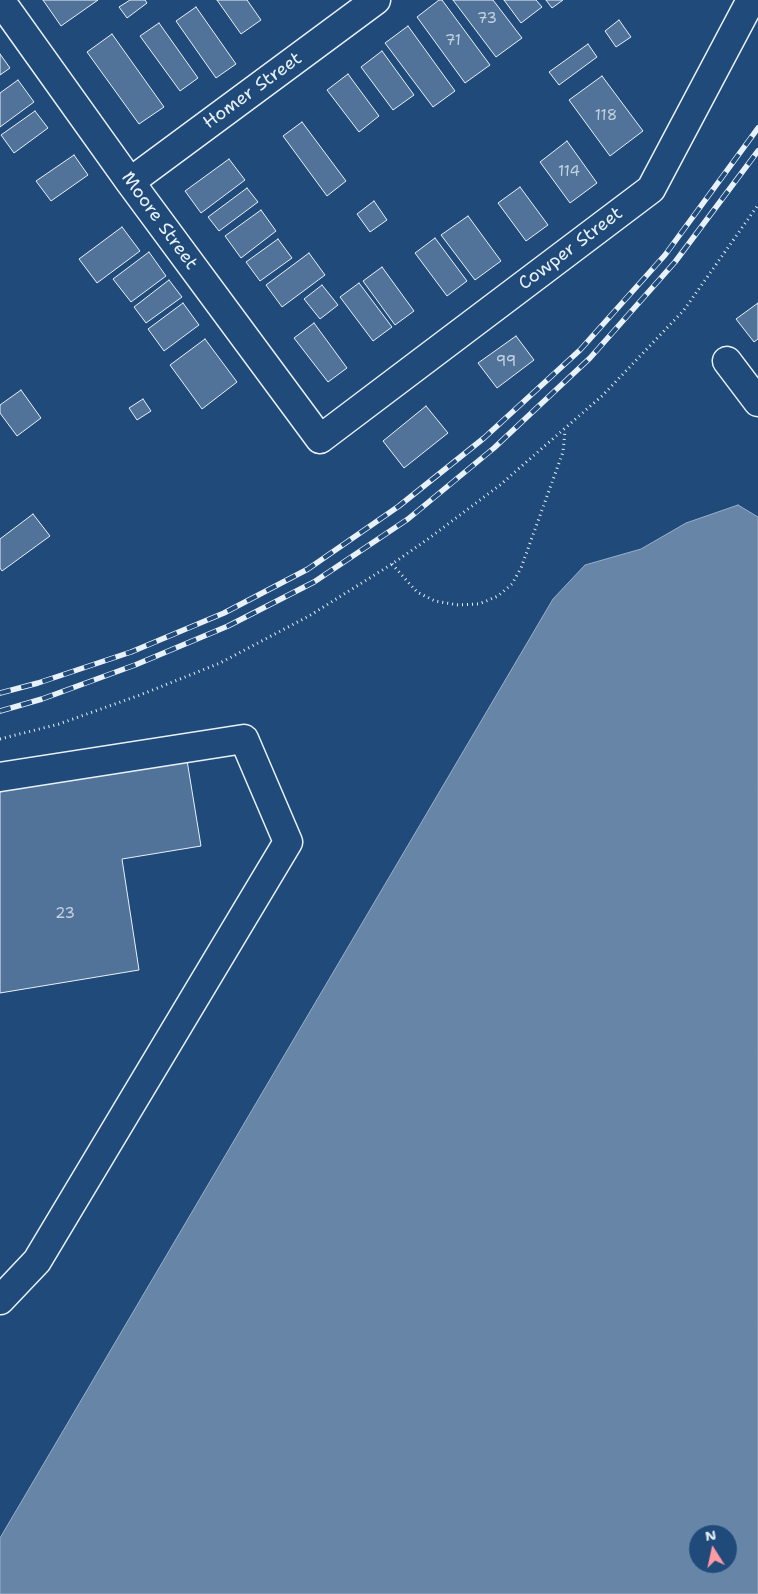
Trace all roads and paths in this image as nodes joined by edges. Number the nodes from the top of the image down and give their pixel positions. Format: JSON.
{"nodes":[{"id":1,"x":0,"y":0,"type":"edge"},
{"id":2,"x":376,"y":0,"type":"edge"},
{"id":3,"x":751,"y":0,"type":"edge"},
{"id":4,"x":130,"y":182,"type":"junction"},
{"id":5,"x":758,"y":204,"type":"edge"},
{"id":6,"x":727,"y":361,"type":"dead end"},
{"id":7,"x":758,"y":402,"type":"edge"},
{"id":8,"x":565,"y":429,"type":"junction"},
{"id":9,"x":320,"y":438,"type":"joint"},
{"id":10,"x":392,"y":564,"type":"junction"},
{"id":11,"x":0,"y":739,"type":"edge"},
{"id":12,"x":0,"y":777,"type":"edge"},
{"id":13,"x":0,"y":1300,"type":"edge"}],
"edges":[{"from":1,"to":4,"type":"street","name":"Moore Street"},
{"from":2,"to":4,"type":"street","name":"Homer Street"},
{"from":3,"to":9,"type":"street","name":"Cowper Street"},
{"from":4,"to":9,"type":"street","name":"Moore Street"},
{"from":5,"to":8,"type":"path"},
{"from":6,"to":7,"type":"street"},
{"from":8,"to":10,"type":"path"},
{"from":8,"to":10,"type":"path"},
{"from":10,"to":11,"type":"path"},
{"from":12,"to":13,"type":"street"}]}
